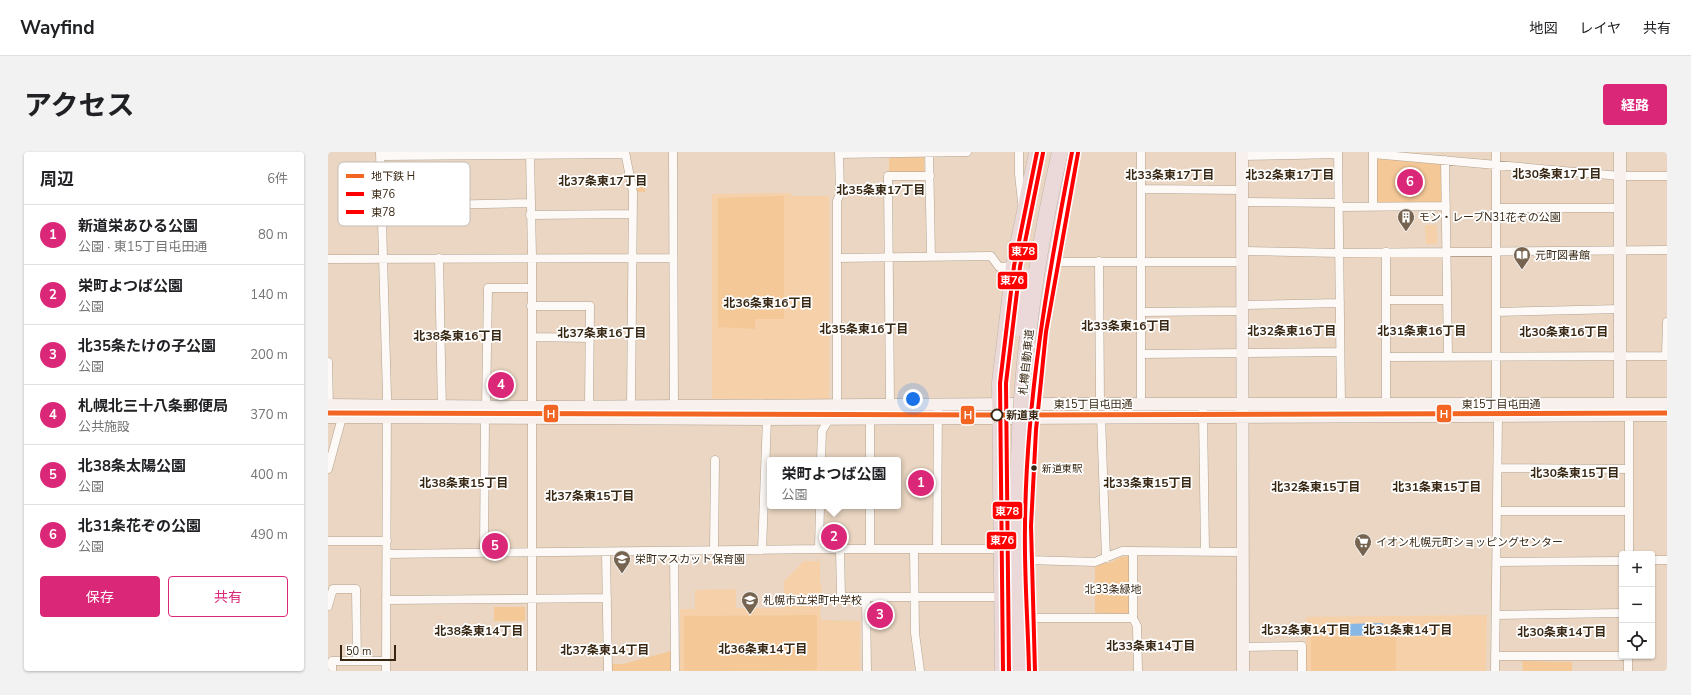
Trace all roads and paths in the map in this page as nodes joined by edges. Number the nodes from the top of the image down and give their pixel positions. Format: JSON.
{"nodes":[{"id":1,"x":673,"y":152,"type":"edge"},
{"id":2,"x":929,"y":152,"type":"edge"},
{"id":3,"x":967,"y":152,"type":"edge"},
{"id":4,"x":1019,"y":152,"type":"edge"},
{"id":5,"x":1037,"y":152,"type":"edge"},
{"id":6,"x":1049,"y":152,"type":"edge"},
{"id":7,"x":1060,"y":152,"type":"edge"},
{"id":8,"x":1072,"y":152,"type":"edge"},
{"id":9,"x":1141,"y":152,"type":"edge"},
{"id":10,"x":1496,"y":152,"type":"edge"},
{"id":11,"x":1620,"y":152,"type":"edge"},
{"id":12,"x":530,"y":153,"type":"edge"},
{"id":13,"x":626,"y":153,"type":"edge"},
{"id":14,"x":839,"y":153,"type":"edge"},
{"id":15,"x":1338,"y":153,"type":"edge"},
{"id":16,"x":1373,"y":153,"type":"edge"},
{"id":17,"x":380,"y":154,"type":"edge"},
{"id":18,"x":1242,"y":154,"type":"edge"},
{"id":19,"x":1445,"y":160,"type":"junction"},
{"id":20,"x":1496,"y":165,"type":"junction"},
{"id":21,"x":930,"y":176,"type":"junction"},
{"id":22,"x":1620,"y":176,"type":"junction"},
{"id":23,"x":1667,"y":176,"type":"edge"},
{"id":24,"x":1141,"y":189,"type":"junction"},
{"id":25,"x":1242,"y":196,"type":"junction"},
{"id":26,"x":530,"y":203,"type":"junction"},
{"id":27,"x":470,"y":204,"type":"edge"},
{"id":28,"x":1339,"y":205,"type":"junction"},
{"id":29,"x":1373,"y":206,"type":"junction"},
{"id":30,"x":1446,"y":206,"type":"junction"},
{"id":31,"x":1496,"y":208,"type":"junction"},
{"id":32,"x":1620,"y":208,"type":"junction"},
{"id":33,"x":633,"y":214,"type":"junction"},
{"id":34,"x":530,"y":215,"type":"junction"},
{"id":35,"x":1024,"y":215,"type":"junction"},
{"id":36,"x":383,"y":226,"type":"edge"},
{"id":37,"x":1620,"y":250,"type":"junction"},
{"id":38,"x":1667,"y":250,"type":"edge"},
{"id":39,"x":1446,"y":251,"type":"junction"},
{"id":40,"x":1496,"y":251,"type":"junction"},
{"id":41,"x":1386,"y":252,"type":"junction"},
{"id":42,"x":1339,"y":253,"type":"junction"},
{"id":43,"x":1242,"y":256,"type":"junction"},
{"id":44,"x":532,"y":257,"type":"junction"},
{"id":45,"x":931,"y":257,"type":"junction"},
{"id":46,"x":384,"y":258,"type":"junction"},
{"id":47,"x":440,"y":258,"type":"junction"},
{"id":48,"x":632,"y":258,"type":"junction"},
{"id":49,"x":674,"y":258,"type":"junction"},
{"id":50,"x":837,"y":258,"type":"junction"},
{"id":51,"x":889,"y":258,"type":"junction"},
{"id":52,"x":328,"y":259,"type":"edge"},
{"id":53,"x":1099,"y":261,"type":"junction"},
{"id":54,"x":1141,"y":261,"type":"junction"},
{"id":55,"x":1051,"y":262,"type":"junction"},
{"id":56,"x":1014,"y":266,"type":"junction"},
{"id":57,"x":532,"y":288,"type":"junction"},
{"id":58,"x":1386,"y":300,"type":"junction"},
{"id":59,"x":1447,"y":300,"type":"junction"},
{"id":60,"x":1340,"y":303,"type":"junction"},
{"id":61,"x":531,"y":306,"type":"junction"},
{"id":62,"x":1242,"y":308,"type":"junction"},
{"id":63,"x":1620,"y":309,"type":"junction"},
{"id":64,"x":1141,"y":312,"type":"junction"},
{"id":65,"x":1496,"y":312,"type":"junction"},
{"id":66,"x":1667,"y":322,"type":"edge"},
{"id":67,"x":532,"y":337,"type":"junction"},
{"id":68,"x":590,"y":338,"type":"junction"},
{"id":69,"x":1340,"y":352,"type":"junction"},
{"id":70,"x":1141,"y":354,"type":"junction"},
{"id":71,"x":1242,"y":354,"type":"junction"},
{"id":72,"x":1620,"y":356,"type":"junction"},
{"id":73,"x":1667,"y":356,"type":"edge"},
{"id":74,"x":1386,"y":357,"type":"junction"},
{"id":75,"x":1448,"y":357,"type":"junction"},
{"id":76,"x":1496,"y":357,"type":"junction"},
{"id":77,"x":328,"y":362,"type":"edge"},
{"id":78,"x":1141,"y":404,"type":"junction"},
{"id":79,"x":1341,"y":404,"type":"junction"},
{"id":80,"x":1386,"y":404,"type":"junction"},
{"id":81,"x":1667,"y":404,"type":"edge"},
{"id":82,"x":328,"y":405,"type":"edge"},
{"id":83,"x":343,"y":405,"type":"junction"},
{"id":84,"x":837,"y":405,"type":"junction"},
{"id":85,"x":890,"y":405,"type":"junction"},
{"id":86,"x":938,"y":405,"type":"junction"},
{"id":87,"x":387,"y":406,"type":"junction"},
{"id":88,"x":674,"y":406,"type":"junction"},
{"id":89,"x":589,"y":407,"type":"junction"},
{"id":90,"x":631,"y":407,"type":"junction"},
{"id":91,"x":1625,"y":409,"type":"junction"},
{"id":92,"x":1100,"y":410,"type":"junction"},
{"id":93,"x":1203,"y":410,"type":"junction"},
{"id":94,"x":1242,"y":410,"type":"junction"},
{"id":95,"x":1497,"y":410,"type":"junction"},
{"id":96,"x":999,"y":411,"type":"junction"},
{"id":97,"x":1032,"y":411,"type":"junction"},
{"id":98,"x":442,"y":412,"type":"junction"},
{"id":99,"x":486,"y":413,"type":"junction"},
{"id":100,"x":532,"y":413,"type":"junction"},
{"id":101,"x":1667,"y":415,"type":"edge"},
{"id":102,"x":328,"y":417,"type":"edge"},
{"id":103,"x":343,"y":418,"type":"junction"},
{"id":104,"x":387,"y":418,"type":"junction"},
{"id":105,"x":938,"y":418,"type":"junction"},
{"id":106,"x":674,"y":419,"type":"junction"},
{"id":107,"x":767,"y":419,"type":"junction"},
{"id":108,"x":829,"y":419,"type":"junction"},
{"id":109,"x":870,"y":419,"type":"junction"},
{"id":110,"x":821,"y":457,"type":"edge"},
{"id":111,"x":870,"y":457,"type":"edge"},
{"id":112,"x":715,"y":460,"type":"dead end"},
{"id":113,"x":1498,"y":468,"type":"junction"},
{"id":114,"x":328,"y":469,"type":"edge"},
{"id":115,"x":1629,"y":469,"type":"junction"},
{"id":116,"x":820,"y":509,"type":"edge"},
{"id":117,"x":870,"y":509,"type":"edge"},
{"id":118,"x":1497,"y":511,"type":"junction"},
{"id":119,"x":1629,"y":511,"type":"junction"},
{"id":120,"x":328,"y":541,"type":"edge"},
{"id":121,"x":387,"y":541,"type":"junction"},
{"id":122,"x":819,"y":549,"type":"junction"},
{"id":123,"x":840,"y":549,"type":"junction"},
{"id":124,"x":870,"y":549,"type":"junction"},
{"id":125,"x":914,"y":549,"type":"junction"},
{"id":126,"x":937,"y":549,"type":"junction"},
{"id":127,"x":762,"y":550,"type":"junction"},
{"id":128,"x":1002,"y":550,"type":"junction"},
{"id":129,"x":674,"y":551,"type":"junction"},
{"id":130,"x":714,"y":551,"type":"junction"},
{"id":131,"x":1133,"y":551,"type":"junction"},
{"id":132,"x":1629,"y":551,"type":"edge"},
{"id":133,"x":1205,"y":552,"type":"junction"},
{"id":134,"x":1243,"y":552,"type":"junction"},
{"id":135,"x":484,"y":553,"type":"junction"},
{"id":136,"x":532,"y":553,"type":"junction"},
{"id":137,"x":606,"y":553,"type":"junction"},
{"id":138,"x":387,"y":554,"type":"junction"},
{"id":139,"x":1106,"y":558,"type":"junction"},
{"id":140,"x":1027,"y":560,"type":"junction"},
{"id":141,"x":1655,"y":560,"type":"edge"},
{"id":142,"x":1667,"y":560,"type":"edge"},
{"id":143,"x":1619,"y":561,"type":"edge"},
{"id":144,"x":1497,"y":562,"type":"junction"},
{"id":145,"x":866,"y":597,"type":"junction"},
{"id":146,"x":1002,"y":597,"type":"junction"},
{"id":147,"x":607,"y":598,"type":"junction"},
{"id":148,"x":914,"y":598,"type":"junction"},
{"id":149,"x":532,"y":599,"type":"junction"},
{"id":150,"x":386,"y":600,"type":"junction"},
{"id":151,"x":328,"y":606,"type":"edge"},
{"id":152,"x":1619,"y":613,"type":"edge"},
{"id":153,"x":1496,"y":615,"type":"junction"},
{"id":154,"x":1029,"y":618,"type":"junction"},
{"id":155,"x":1133,"y":618,"type":"junction"},
{"id":156,"x":1243,"y":647,"type":"junction"},
{"id":157,"x":1495,"y":656,"type":"junction"},
{"id":158,"x":357,"y":661,"type":"junction"},
{"id":159,"x":386,"y":661,"type":"junction"},
{"id":160,"x":332,"y":671,"type":"edge"},
{"id":161,"x":386,"y":671,"type":"edge"},
{"id":162,"x":532,"y":671,"type":"edge"},
{"id":163,"x":608,"y":671,"type":"edge"},
{"id":164,"x":675,"y":671,"type":"edge"},
{"id":165,"x":867,"y":671,"type":"edge"},
{"id":166,"x":920,"y":671,"type":"edge"},
{"id":167,"x":1003,"y":671,"type":"edge"},
{"id":168,"x":1009,"y":671,"type":"edge"},
{"id":169,"x":1019,"y":671,"type":"edge"},
{"id":170,"x":1029,"y":671,"type":"edge"},
{"id":171,"x":1138,"y":671,"type":"edge"},
{"id":172,"x":1243,"y":671,"type":"edge"},
{"id":173,"x":1302,"y":671,"type":"edge"},
{"id":174,"x":1495,"y":671,"type":"edge"},
{"id":175,"x":1628,"y":671,"type":"edge"}],
"edges":[{"from":1,"to":49,"type":"street"},
{"from":2,"to":3,"type":"street"},
{"from":2,"to":14,"type":"street"},
{"from":2,"to":21,"type":"street"},
{"from":4,"to":35,"type":"street"},
{"from":5,"to":35,"type":"highway"},
{"from":6,"to":168,"type":"highway","name":"札樽自動車道","bridge":true},
{"from":7,"to":169,"type":"highway","name":"札樽自動車道","bridge":true},
{"from":8,"to":55,"type":"highway"},
{"from":9,"to":24,"type":"street"},
{"from":10,"to":20,"type":"street"},
{"from":11,"to":22,"type":"street"},
{"from":12,"to":13,"type":"street"},
{"from":12,"to":17,"type":"street"},
{"from":12,"to":26,"type":"street"},
{"from":13,"to":33,"type":"street"},
{"from":14,"to":50,"type":"street"},
{"from":15,"to":18,"type":"street"},
{"from":15,"to":28,"type":"street"},
{"from":16,"to":19,"type":"street"},
{"from":16,"to":29,"type":"street"},
{"from":18,"to":25,"type":"street"},
{"from":19,"to":20,"type":"street"},
{"from":19,"to":30,"type":"street"},
{"from":20,"to":22,"type":"street"},
{"from":20,"to":31,"type":"street"},
{"from":21,"to":45,"type":"street"},
{"from":21,"to":51,"type":"street"},
{"from":22,"to":23,"type":"street"},
{"from":22,"to":32,"type":"street"},
{"from":24,"to":25,"type":"street"},
{"from":24,"to":54,"type":"street"},
{"from":25,"to":28,"type":"street"},
{"from":25,"to":43,"type":"street"},
{"from":26,"to":27,"type":"street"},
{"from":26,"to":34,"type":"street"},
{"from":28,"to":29,"type":"street"},
{"from":28,"to":42,"type":"street"},
{"from":29,"to":30,"type":"street"},
{"from":30,"to":39,"type":"street"},
{"from":31,"to":32,"type":"street"},
{"from":31,"to":40,"type":"street"},
{"from":32,"to":37,"type":"street"},
{"from":33,"to":34,"type":"street"},
{"from":33,"to":48,"type":"street"},
{"from":34,"to":44,"type":"street"},
{"from":35,"to":56,"type":"highway"},
{"from":36,"to":46,"type":"street"},
{"from":37,"to":38,"type":"street"},
{"from":37,"to":40,"type":"street"},
{"from":37,"to":63,"type":"street"},
{"from":39,"to":40,"type":"street"},
{"from":39,"to":41,"type":"street"},
{"from":39,"to":59,"type":"street"},
{"from":40,"to":65,"type":"street"},
{"from":41,"to":42,"type":"street"},
{"from":41,"to":58,"type":"street"},
{"from":42,"to":43,"type":"street"},
{"from":42,"to":60,"type":"street"},
{"from":43,"to":54,"type":"street"},
{"from":43,"to":62,"type":"street"},
{"from":44,"to":47,"type":"street"},
{"from":44,"to":48,"type":"street"},
{"from":44,"to":57,"type":"street"},
{"from":45,"to":51,"type":"street"},
{"from":45,"to":56,"type":"street"},
{"from":46,"to":47,"type":"street"},
{"from":46,"to":52,"type":"street"},
{"from":46,"to":87,"type":"street"},
{"from":47,"to":98,"type":"street"},
{"from":48,"to":49,"type":"street"},
{"from":48,"to":90,"type":"street"},
{"from":49,"to":88,"type":"street"},
{"from":50,"to":51,"type":"street"},
{"from":50,"to":84,"type":"street"},
{"from":51,"to":85,"type":"street"},
{"from":53,"to":54,"type":"street"},
{"from":53,"to":55,"type":"street"},
{"from":53,"to":92,"type":"street"},
{"from":54,"to":64,"type":"street"},
{"from":55,"to":97,"type":"highway"},
{"from":56,"to":96,"type":"highway"},
{"from":57,"to":61,"type":"street"},
{"from":57,"to":99,"type":"street"},
{"from":58,"to":59,"type":"street"},
{"from":58,"to":74,"type":"street"},
{"from":59,"to":75,"type":"street"},
{"from":60,"to":62,"type":"street"},
{"from":60,"to":69,"type":"street"},
{"from":61,"to":67,"type":"street"},
{"from":61,"to":68,"type":"street"},
{"from":62,"to":64,"type":"street"},
{"from":62,"to":71,"type":"street"},
{"from":63,"to":65,"type":"street"},
{"from":63,"to":72,"type":"street"},
{"from":64,"to":70,"type":"street"},
{"from":65,"to":76,"type":"street"},
{"from":66,"to":73,"type":"street"},
{"from":67,"to":68,"type":"street"},
{"from":67,"to":100,"type":"street"},
{"from":68,"to":89,"type":"street"},
{"from":69,"to":71,"type":"street"},
{"from":69,"to":79,"type":"street"},
{"from":70,"to":71,"type":"street"},
{"from":70,"to":78,"type":"street"},
{"from":71,"to":94,"type":"street"},
{"from":72,"to":73,"type":"street"},
{"from":72,"to":76,"type":"street"},
{"from":72,"to":91,"type":"street"},
{"from":74,"to":75,"type":"street"},
{"from":74,"to":80,"type":"street"},
{"from":75,"to":76,"type":"street"},
{"from":76,"to":95,"type":"street"},
{"from":77,"to":82,"type":"street"},
{"from":78,"to":92,"type":"street","name":"東15丁目屯田通"},
{"from":78,"to":93,"type":"street","name":"東15丁目屯田通"},
{"from":79,"to":80,"type":"street","name":"東15丁目屯田通"},
{"from":79,"to":94,"type":"street","name":"東15丁目屯田通"},
{"from":80,"to":95,"type":"street","name":"東15丁目屯田通"},
{"from":81,"to":91,"type":"street","name":"東15丁目屯田通"},
{"from":82,"to":83,"type":"street","name":"東15丁目屯田通"},
{"from":82,"to":102,"type":"street"},
{"from":83,"to":87,"type":"street","name":"東15丁目屯田通"},
{"from":83,"to":103,"type":"street"},
{"from":84,"to":85,"type":"street","name":"東15丁目屯田通"},
{"from":84,"to":88,"type":"street","name":"東15丁目屯田通"},
{"from":84,"to":108,"type":"street"},
{"from":85,"to":86,"type":"street","name":"東15丁目屯田通"},
{"from":86,"to":96,"type":"street","name":"東15丁目屯田通"},
{"from":86,"to":105,"type":"street"},
{"from":87,"to":98,"type":"street","name":"東15丁目屯田通"},
{"from":87,"to":104,"type":"street"},
{"from":88,"to":90,"type":"street","name":"東15丁目屯田通"},
{"from":88,"to":106,"type":"street"},
{"from":89,"to":90,"type":"street","name":"東15丁目屯田通"},
{"from":89,"to":100,"type":"street","name":"東15丁目屯田通"},
{"from":91,"to":95,"type":"street","name":"東15丁目屯田通"},
{"from":91,"to":101,"type":"street","name":"東15丁目屯田通"},
{"from":91,"to":115,"type":"street"},
{"from":92,"to":93,"type":"street","name":"東15丁目屯田通"},
{"from":92,"to":97,"type":"street","name":"東15丁目屯田通"},
{"from":92,"to":139,"type":"street"},
{"from":93,"to":94,"type":"street","name":"東15丁目屯田通"},
{"from":93,"to":133,"type":"street"},
{"from":94,"to":95,"type":"street","name":"東15丁目屯田通"},
{"from":94,"to":134,"type":"street"},
{"from":95,"to":113,"type":"street"},
{"from":96,"to":97,"type":"street","name":"東15丁目屯田通"},
{"from":96,"to":105,"type":"street","name":"東15丁目屯田通"},
{"from":96,"to":128,"type":"highway"},
{"from":97,"to":140,"type":"highway"},
{"from":98,"to":99,"type":"street","name":"東15丁目屯田通"},
{"from":98,"to":104,"type":"street","name":"東15丁目屯田通"},
{"from":99,"to":100,"type":"street","name":"東15丁目屯田通"},
{"from":99,"to":135,"type":"street"},
{"from":100,"to":106,"type":"street","name":"東15丁目屯田通"},
{"from":100,"to":136,"type":"street"},
{"from":102,"to":103,"type":"street","name":"東15丁目屯田通"},
{"from":103,"to":104,"type":"street","name":"東15丁目屯田通"},
{"from":103,"to":114,"type":"street"},
{"from":104,"to":121,"type":"street"},
{"from":105,"to":109,"type":"street","name":"東15丁目屯田通"},
{"from":105,"to":126,"type":"street"},
{"from":106,"to":107,"type":"street","name":"東15丁目屯田通"},
{"from":107,"to":108,"type":"street","name":"東15丁目屯田通"},
{"from":107,"to":127,"type":"street"},
{"from":108,"to":109,"type":"street","name":"東15丁目屯田通"},
{"from":108,"to":110,"type":"street"},
{"from":109,"to":111,"type":"street"},
{"from":112,"to":130,"type":"street"},
{"from":113,"to":115,"type":"street"},
{"from":113,"to":118,"type":"street"},
{"from":115,"to":119,"type":"street"},
{"from":116,"to":122,"type":"street"},
{"from":117,"to":124,"type":"street"},
{"from":118,"to":119,"type":"street"},
{"from":118,"to":144,"type":"street"},
{"from":119,"to":132,"type":"street"},
{"from":120,"to":121,"type":"street"},
{"from":121,"to":138,"type":"street"},
{"from":122,"to":123,"type":"street"},
{"from":122,"to":127,"type":"street"},
{"from":123,"to":124,"type":"street"},
{"from":123,"to":145,"type":"street"},
{"from":124,"to":125,"type":"street"},
{"from":125,"to":126,"type":"street"},
{"from":125,"to":148,"type":"street"},
{"from":126,"to":128,"type":"street"},
{"from":127,"to":130,"type":"street"},
{"from":128,"to":146,"type":"highway"},
{"from":129,"to":130,"type":"street"},
{"from":129,"to":137,"type":"street"},
{"from":129,"to":164,"type":"street"},
{"from":131,"to":133,"type":"street"},
{"from":131,"to":139,"type":"street"},
{"from":131,"to":155,"type":"street"},
{"from":133,"to":134,"type":"street"},
{"from":134,"to":156,"type":"street"},
{"from":135,"to":136,"type":"street"},
{"from":135,"to":138,"type":"street"},
{"from":136,"to":137,"type":"street"},
{"from":136,"to":149,"type":"street"},
{"from":137,"to":147,"type":"street"},
{"from":138,"to":150,"type":"street"},
{"from":139,"to":140,"type":"street"},
{"from":140,"to":154,"type":"highway"},
{"from":141,"to":142,"type":"street"},
{"from":143,"to":144,"type":"street"},
{"from":144,"to":153,"type":"street"},
{"from":145,"to":148,"type":"street"},
{"from":145,"to":165,"type":"street"},
{"from":146,"to":148,"type":"street"},
{"from":146,"to":167,"type":"highway"},
{"from":147,"to":149,"type":"street"},
{"from":147,"to":163,"type":"street"},
{"from":148,"to":166,"type":"street"},
{"from":149,"to":150,"type":"street"},
{"from":149,"to":162,"type":"street"},
{"from":150,"to":159,"type":"street"},
{"from":151,"to":158,"type":"street"},
{"from":152,"to":153,"type":"street"},
{"from":153,"to":157,"type":"street"},
{"from":154,"to":155,"type":"street"},
{"from":154,"to":170,"type":"highway"},
{"from":155,"to":171,"type":"street"},
{"from":156,"to":172,"type":"street"},
{"from":156,"to":173,"type":"street"},
{"from":157,"to":174,"type":"street"},
{"from":157,"to":175,"type":"street"},
{"from":158,"to":159,"type":"street"},
{"from":158,"to":160,"type":"street"},
{"from":159,"to":161,"type":"street"}]}
